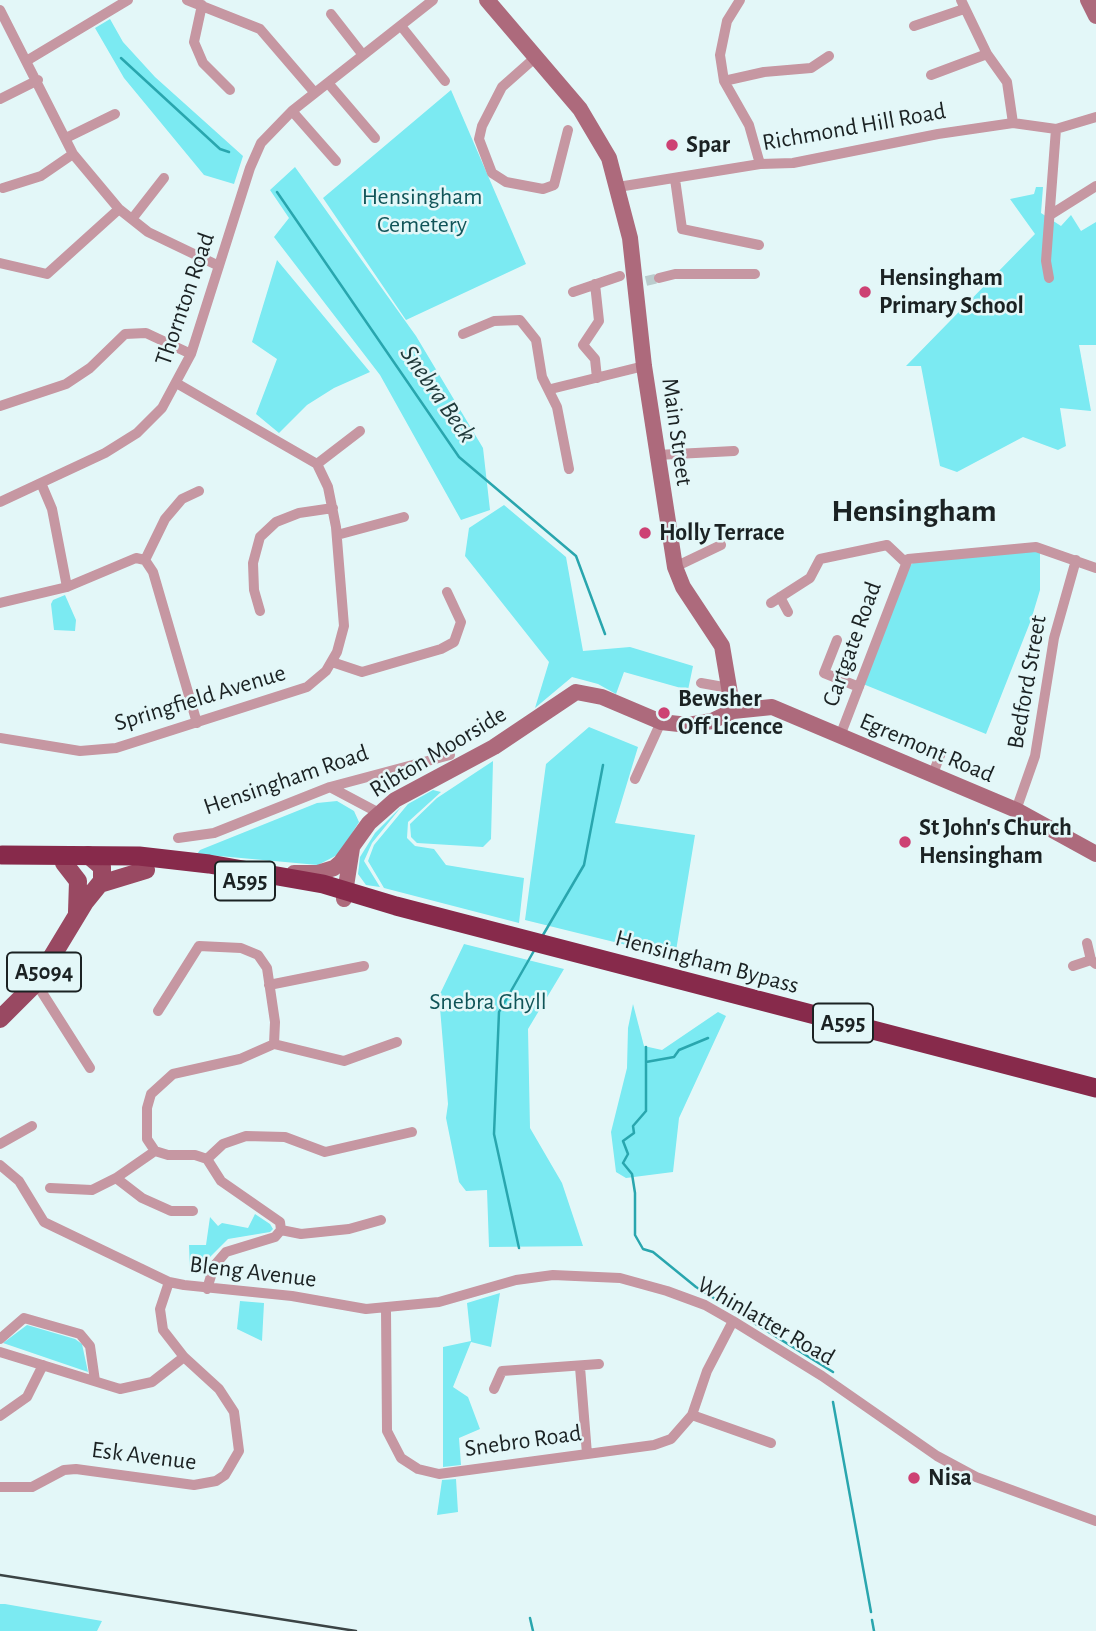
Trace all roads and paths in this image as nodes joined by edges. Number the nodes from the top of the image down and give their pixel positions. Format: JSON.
{"nodes":[{"id":1,"x":128,"y":0,"type":"edge"},
{"id":2,"x":187,"y":0,"type":"edge"},
{"id":3,"x":433,"y":0,"type":"edge"},
{"id":4,"x":487,"y":0,"type":"edge"},
{"id":5,"x":740,"y":0,"type":"edge"},
{"id":6,"x":1088,"y":0,"type":"edge"},
{"id":7,"x":202,"y":5,"type":"junction"},
{"id":8,"x":962,"y":5,"type":"edge"},
{"id":9,"x":0,"y":10,"type":"edge"},
{"id":10,"x":331,"y":14,"type":"dead end"},
{"id":11,"x":1096,"y":16,"type":"edge"},
{"id":12,"x":401,"y":26,"type":"junction"},
{"id":13,"x":914,"y":26,"type":"dead end"},
{"id":14,"x":987,"y":54,"type":"junction"},
{"id":15,"x":363,"y":55,"type":"junction"},
{"id":16,"x":537,"y":56,"type":"junction"},
{"id":17,"x":829,"y":56,"type":"dead end"},
{"id":18,"x":28,"y":60,"type":"junction"},
{"id":19,"x":931,"y":75,"type":"dead end"},
{"id":20,"x":38,"y":80,"type":"junction"},
{"id":21,"x":444,"y":81,"type":"dead end"},
{"id":22,"x":724,"y":81,"type":"junction"},
{"id":23,"x":328,"y":83,"type":"junction"},
{"id":24,"x":230,"y":90,"type":"dead end"},
{"id":25,"x":315,"y":93,"type":"junction"},
{"id":26,"x":0,"y":99,"type":"edge"},
{"id":27,"x":292,"y":111,"type":"junction"},
{"id":28,"x":115,"y":114,"type":"dead end"},
{"id":29,"x":1096,"y":117,"type":"edge"},
{"id":30,"x":1013,"y":123,"type":"junction"},
{"id":31,"x":1056,"y":129,"type":"junction"},
{"id":32,"x":568,"y":130,"type":"dead end"},
{"id":33,"x":66,"y":138,"type":"junction"},
{"id":34,"x":375,"y":138,"type":"dead end"},
{"id":35,"x":73,"y":154,"type":"junction"},
{"id":36,"x":331,"y":159,"type":"dead end"},
{"id":37,"x":760,"y":164,"type":"junction"},
{"id":38,"x":164,"y":178,"type":"dead end"},
{"id":39,"x":675,"y":179,"type":"junction"},
{"id":40,"x":1096,"y":186,"type":"edge"},
{"id":41,"x":618,"y":187,"type":"junction"},
{"id":42,"x":3,"y":188,"type":"dead end"},
{"id":43,"x":119,"y":209,"type":"junction"},
{"id":44,"x":1050,"y":215,"type":"junction"},
{"id":45,"x":132,"y":219,"type":"junction"},
{"id":46,"x":759,"y":245,"type":"dead end"},
{"id":47,"x":0,"y":263,"type":"edge"},
{"id":48,"x":219,"y":266,"type":"junction"},
{"id":49,"x":755,"y":274,"type":"dead end"},
{"id":50,"x":620,"y":276,"type":"dead end"},
{"id":51,"x":659,"y":278,"type":"tunnel mouth"},
{"id":52,"x":1049,"y":278,"type":"dead end"},
{"id":53,"x":595,"y":284,"type":"junction"},
{"id":54,"x":573,"y":292,"type":"dead end"},
{"id":55,"x":463,"y":334,"type":"dead end"},
{"id":56,"x":191,"y":354,"type":"junction"},
{"id":57,"x":644,"y":366,"type":"junction"},
{"id":58,"x":597,"y":377,"type":"junction"},
{"id":59,"x":178,"y":384,"type":"junction"},
{"id":60,"x":551,"y":389,"type":"junction"},
{"id":61,"x":0,"y":406,"type":"edge"},
{"id":62,"x":360,"y":430,"type":"dead end"},
{"id":63,"x":734,"y":451,"type":"dead end"},
{"id":64,"x":657,"y":455,"type":"junction"},
{"id":65,"x":317,"y":464,"type":"junction"},
{"id":66,"x":569,"y":469,"type":"dead end"},
{"id":67,"x":41,"y":483,"type":"junction"},
{"id":68,"x":199,"y":491,"type":"dead end"},
{"id":69,"x":0,"y":502,"type":"edge"},
{"id":70,"x":333,"y":508,"type":"junction"},
{"id":71,"x":404,"y":517,"type":"dead end"},
{"id":72,"x":337,"y":535,"type":"junction"},
{"id":73,"x":721,"y":545,"type":"dead end"},
{"id":74,"x":145,"y":560,"type":"junction"},
{"id":75,"x":1076,"y":560,"type":"junction"},
{"id":76,"x":904,"y":564,"type":"junction"},
{"id":77,"x":675,"y":567,"type":"junction"},
{"id":78,"x":1096,"y":568,"type":"edge"},
{"id":79,"x":67,"y":587,"type":"junction"},
{"id":80,"x":447,"y":592,"type":"dead end"},
{"id":81,"x":0,"y":603,"type":"edge"},
{"id":82,"x":260,"y":611,"type":"dead end"},
{"id":83,"x":788,"y":612,"type":"dead end"},
{"id":84,"x":837,"y":640,"type":"dead end"},
{"id":85,"x":332,"y":662,"type":"junction"},
{"id":86,"x":701,"y":683,"type":"dead end"},
{"id":87,"x":859,"y":687,"type":"junction"},
{"id":88,"x":729,"y":688,"type":"junction"},
{"id":89,"x":733,"y":710,"type":"junction"},
{"id":90,"x":661,"y":722,"type":"junction"},
{"id":91,"x":197,"y":723,"type":"junction"},
{"id":92,"x":840,"y":736,"type":"junction"},
{"id":93,"x":0,"y":738,"type":"edge"},
{"id":94,"x":941,"y":753,"type":"dead end"},
{"id":95,"x":450,"y":755,"type":"dead end"},
{"id":96,"x":932,"y":776,"type":"junction"},
{"id":97,"x":635,"y":779,"type":"dead end"},
{"id":98,"x":330,"y":787,"type":"junction"},
{"id":99,"x":1016,"y":810,"type":"junction"},
{"id":100,"x":379,"y":813,"type":"junction"},
{"id":101,"x":178,"y":838,"type":"dead end"},
{"id":102,"x":353,"y":846,"type":"junction"},
{"id":103,"x":1096,"y":854,"type":"edge"},
{"id":104,"x":1,"y":855,"type":"edge"},
{"id":105,"x":341,"y":862,"type":"junction"},
{"id":106,"x":64,"y":863,"type":"junction"},
{"id":107,"x":102,"y":866,"type":"junction"},
{"id":108,"x":257,"y":873,"type":"junction"},
{"id":109,"x":342,"y":892,"type":"junction"},
{"id":110,"x":81,"y":909,"type":"junction"},
{"id":111,"x":1087,"y":943,"type":"dead end"},
{"id":112,"x":1093,"y":962,"type":"edge"},
{"id":113,"x":364,"y":966,"type":"dead end"},
{"id":114,"x":1073,"y":966,"type":"dead end"},
{"id":115,"x":36,"y":983,"type":"junction"},
{"id":116,"x":269,"y":985,"type":"junction"},
{"id":117,"x":158,"y":1011,"type":"dead end"},
{"id":118,"x":0,"y":1019,"type":"edge"},
{"id":119,"x":397,"y":1042,"type":"dead end"},
{"id":120,"x":274,"y":1044,"type":"junction"},
{"id":121,"x":90,"y":1068,"type":"dead end"},
{"id":122,"x":1096,"y":1088,"type":"edge"},
{"id":123,"x":32,"y":1126,"type":"dead end"},
{"id":124,"x":412,"y":1132,"type":"dead end"},
{"id":125,"x":0,"y":1144,"type":"edge"},
{"id":126,"x":155,"y":1151,"type":"junction"},
{"id":127,"x":207,"y":1159,"type":"junction"},
{"id":128,"x":0,"y":1165,"type":"edge"},
{"id":129,"x":116,"y":1178,"type":"junction"},
{"id":130,"x":50,"y":1188,"type":"dead end"},
{"id":131,"x":193,"y":1210,"type":"dead end"},
{"id":132,"x":381,"y":1220,"type":"dead end"},
{"id":133,"x":281,"y":1230,"type":"junction"},
{"id":134,"x":169,"y":1282,"type":"junction"},
{"id":135,"x":207,"y":1289,"type":"junction"},
{"id":136,"x":386,"y":1309,"type":"junction"},
{"id":137,"x":733,"y":1321,"type":"junction"},
{"id":138,"x":0,"y":1339,"type":"edge"},
{"id":139,"x":0,"y":1352,"type":"edge"},
{"id":140,"x":184,"y":1357,"type":"junction"},
{"id":141,"x":599,"y":1364,"type":"dead end"},
{"id":142,"x":43,"y":1365,"type":"junction"},
{"id":143,"x":580,"y":1367,"type":"junction"},
{"id":144,"x":94,"y":1381,"type":"junction"},
{"id":145,"x":494,"y":1389,"type":"dead end"},
{"id":146,"x":692,"y":1415,"type":"junction"},
{"id":147,"x":0,"y":1416,"type":"edge"},
{"id":148,"x":771,"y":1443,"type":"dead end"},
{"id":149,"x":587,"y":1454,"type":"junction"},
{"id":150,"x":0,"y":1487,"type":"edge"},
{"id":151,"x":1096,"y":1521,"type":"edge"}],
"edges":[{"from":1,"to":18,"type":"street"},
{"from":2,"to":7,"type":"street"},
{"from":3,"to":12,"type":"street","name":"Thornton Road"},
{"from":4,"to":16,"type":"main road","name":"Main Street"},
{"from":5,"to":22,"type":"street"},
{"from":6,"to":11,"type":"main road"},
{"from":7,"to":24,"type":"street"},
{"from":7,"to":25,"type":"street"},
{"from":8,"to":13,"type":"street"},
{"from":8,"to":14,"type":"street"},
{"from":9,"to":18,"type":"street"},
{"from":10,"to":15,"type":"street"},
{"from":12,"to":15,"type":"street","name":"Thornton Road"},
{"from":12,"to":21,"type":"street"},
{"from":14,"to":19,"type":"street"},
{"from":14,"to":30,"type":"street"},
{"from":15,"to":23,"type":"street","name":"Thornton Road"},
{"from":16,"to":32,"type":"street"},
{"from":16,"to":41,"type":"main road","name":"Main Street"},
{"from":17,"to":22,"type":"street"},
{"from":18,"to":20,"type":"street"},
{"from":20,"to":26,"type":"street"},
{"from":20,"to":33,"type":"street"},
{"from":22,"to":37,"type":"street"},
{"from":23,"to":25,"type":"street","name":"Thornton Road"},
{"from":23,"to":34,"type":"street"},
{"from":25,"to":27,"type":"street","name":"Thornton Road"},
{"from":27,"to":36,"type":"street"},
{"from":27,"to":48,"type":"street","name":"Thornton Road"},
{"from":28,"to":33,"type":"street"},
{"from":29,"to":31,"type":"street","name":"Richmond Hill Road"},
{"from":30,"to":31,"type":"street","name":"Richmond Hill Road"},
{"from":30,"to":37,"type":"street","name":"Richmond Hill Road"},
{"from":31,"to":44,"type":"street"},
{"from":33,"to":35,"type":"street"},
{"from":35,"to":42,"type":"street"},
{"from":35,"to":43,"type":"street"},
{"from":37,"to":39,"type":"street","name":"Richmond Hill Road"},
{"from":38,"to":45,"type":"street"},
{"from":39,"to":41,"type":"street","name":"Richmond Hill Road"},
{"from":39,"to":46,"type":"street"},
{"from":40,"to":44,"type":"street"},
{"from":41,"to":57,"type":"main road","name":"Main Street"},
{"from":43,"to":45,"type":"street"},
{"from":43,"to":47,"type":"street"},
{"from":44,"to":52,"type":"street"},
{"from":45,"to":48,"type":"street"},
{"from":48,"to":56,"type":"street","name":"Thornton Road"},
{"from":49,"to":51,"type":"street"},
{"from":50,"to":53,"type":"street"},
{"from":53,"to":54,"type":"street"},
{"from":53,"to":58,"type":"street"},
{"from":55,"to":60,"type":"street"},
{"from":56,"to":59,"type":"street","name":"Thornton Road"},
{"from":56,"to":61,"type":"street"},
{"from":57,"to":58,"type":"street"},
{"from":57,"to":64,"type":"main road","name":"Main Street"},
{"from":58,"to":60,"type":"street"},
{"from":59,"to":65,"type":"street"},
{"from":59,"to":67,"type":"street","name":"Thornton Road"},
{"from":60,"to":66,"type":"street"},
{"from":62,"to":65,"type":"street"},
{"from":63,"to":64,"type":"street"},
{"from":64,"to":77,"type":"main road","name":"Main Street"},
{"from":65,"to":70,"type":"street","name":"Springfield Avenue"},
{"from":67,"to":69,"type":"street","name":"Thornton Road"},
{"from":67,"to":79,"type":"street"},
{"from":68,"to":74,"type":"street"},
{"from":70,"to":72,"type":"street","name":"Springfield Avenue"},
{"from":70,"to":82,"type":"street"},
{"from":71,"to":72,"type":"street"},
{"from":72,"to":85,"type":"street","name":"Springfield Avenue"},
{"from":73,"to":77,"type":"street"},
{"from":74,"to":79,"type":"street"},
{"from":74,"to":91,"type":"street"},
{"from":75,"to":76,"type":"street"},
{"from":75,"to":78,"type":"street"},
{"from":75,"to":99,"type":"street","name":"Bedford Street"},
{"from":76,"to":83,"type":"street"},
{"from":76,"to":87,"type":"street","name":"Cartgate Road"},
{"from":77,"to":88,"type":"main road","name":"Main Street"},
{"from":79,"to":81,"type":"street"},
{"from":80,"to":85,"type":"street"},
{"from":84,"to":87,"type":"street"},
{"from":85,"to":91,"type":"street","name":"Springfield Avenue"},
{"from":86,"to":88,"type":"street"},
{"from":87,"to":92,"type":"street","name":"Cartgate Road"},
{"from":88,"to":89,"type":"main road","name":"Main Street"},
{"from":89,"to":90,"type":"main road"},
{"from":89,"to":92,"type":"main road","name":"Egremont Road"},
{"from":90,"to":97,"type":"street"},
{"from":90,"to":100,"type":"main road","name":"Ribton Moorside"},
{"from":91,"to":93,"type":"street","name":"Springfield Avenue"},
{"from":92,"to":96,"type":"main road","name":"Egremont Road"},
{"from":94,"to":96,"type":"street"},
{"from":95,"to":98,"type":"street","name":"Hensingham Road"},
{"from":96,"to":99,"type":"main road","name":"Egremont Road"},
{"from":98,"to":100,"type":"street"},
{"from":98,"to":101,"type":"street","name":"Hensingham Road"},
{"from":99,"to":103,"type":"main road","name":"Egremont Road"},
{"from":100,"to":102,"type":"main road","name":"Ribton Moorside"},
{"from":102,"to":105,"type":"main road","name":"Ribton Moorside"},
{"from":102,"to":109,"type":"main road"},
{"from":104,"to":106,"type":"highway","number":"A595"},
{"from":104,"to":107,"type":"highway","number":"A595"},
{"from":105,"to":108,"type":"main road"},
{"from":105,"to":109,"type":"main road"},
{"from":106,"to":107,"type":"highway","number":"A595"},
{"from":106,"to":110,"type":"main road"},
{"from":107,"to":108,"type":"highway","number":"A595"},
{"from":107,"to":109,"type":"highway","number":"A595"},
{"from":107,"to":110,"type":"main road","number":"A5094"},
{"from":108,"to":109,"type":"highway","number":"A595"},
{"from":109,"to":122,"type":"highway","name":"Hensingham Bypass","number":"A595"},
{"from":110,"to":115,"type":"main road","number":"A5094"},
{"from":111,"to":112,"type":"street"},
{"from":112,"to":114,"type":"street"},
{"from":113,"to":116,"type":"street"},
{"from":115,"to":118,"type":"main road","number":"A5094"},
{"from":115,"to":121,"type":"street"},
{"from":116,"to":117,"type":"street"},
{"from":116,"to":120,"type":"street"},
{"from":119,"to":120,"type":"street"},
{"from":120,"to":126,"type":"street"},
{"from":123,"to":125,"type":"street"},
{"from":124,"to":127,"type":"street"},
{"from":126,"to":127,"type":"street"},
{"from":126,"to":129,"type":"street"},
{"from":127,"to":133,"type":"street"},
{"from":128,"to":134,"type":"street","name":"Bleng Avenue"},
{"from":129,"to":130,"type":"street"},
{"from":129,"to":131,"type":"street"},
{"from":132,"to":133,"type":"street"},
{"from":133,"to":135,"type":"street"},
{"from":134,"to":135,"type":"street","name":"Bleng Avenue"},
{"from":134,"to":140,"type":"street","name":"Esk Avenue"},
{"from":135,"to":136,"type":"street","name":"Bleng Avenue"},
{"from":136,"to":137,"type":"street","name":"Whinlatter Road"},
{"from":136,"to":149,"type":"street","name":"Snebro Road"},
{"from":137,"to":146,"type":"street","name":"Snebro Road"},
{"from":137,"to":151,"type":"street","name":"Whinlatter Road"},
{"from":138,"to":144,"type":"street"},
{"from":139,"to":142,"type":"street"},
{"from":140,"to":144,"type":"street"},
{"from":140,"to":150,"type":"street","name":"Esk Avenue"},
{"from":141,"to":143,"type":"street"},
{"from":142,"to":144,"type":"street"},
{"from":142,"to":147,"type":"street"},
{"from":143,"to":145,"type":"street"},
{"from":143,"to":149,"type":"street"},
{"from":146,"to":148,"type":"street"},
{"from":146,"to":149,"type":"street","name":"Snebro Road"}]}
